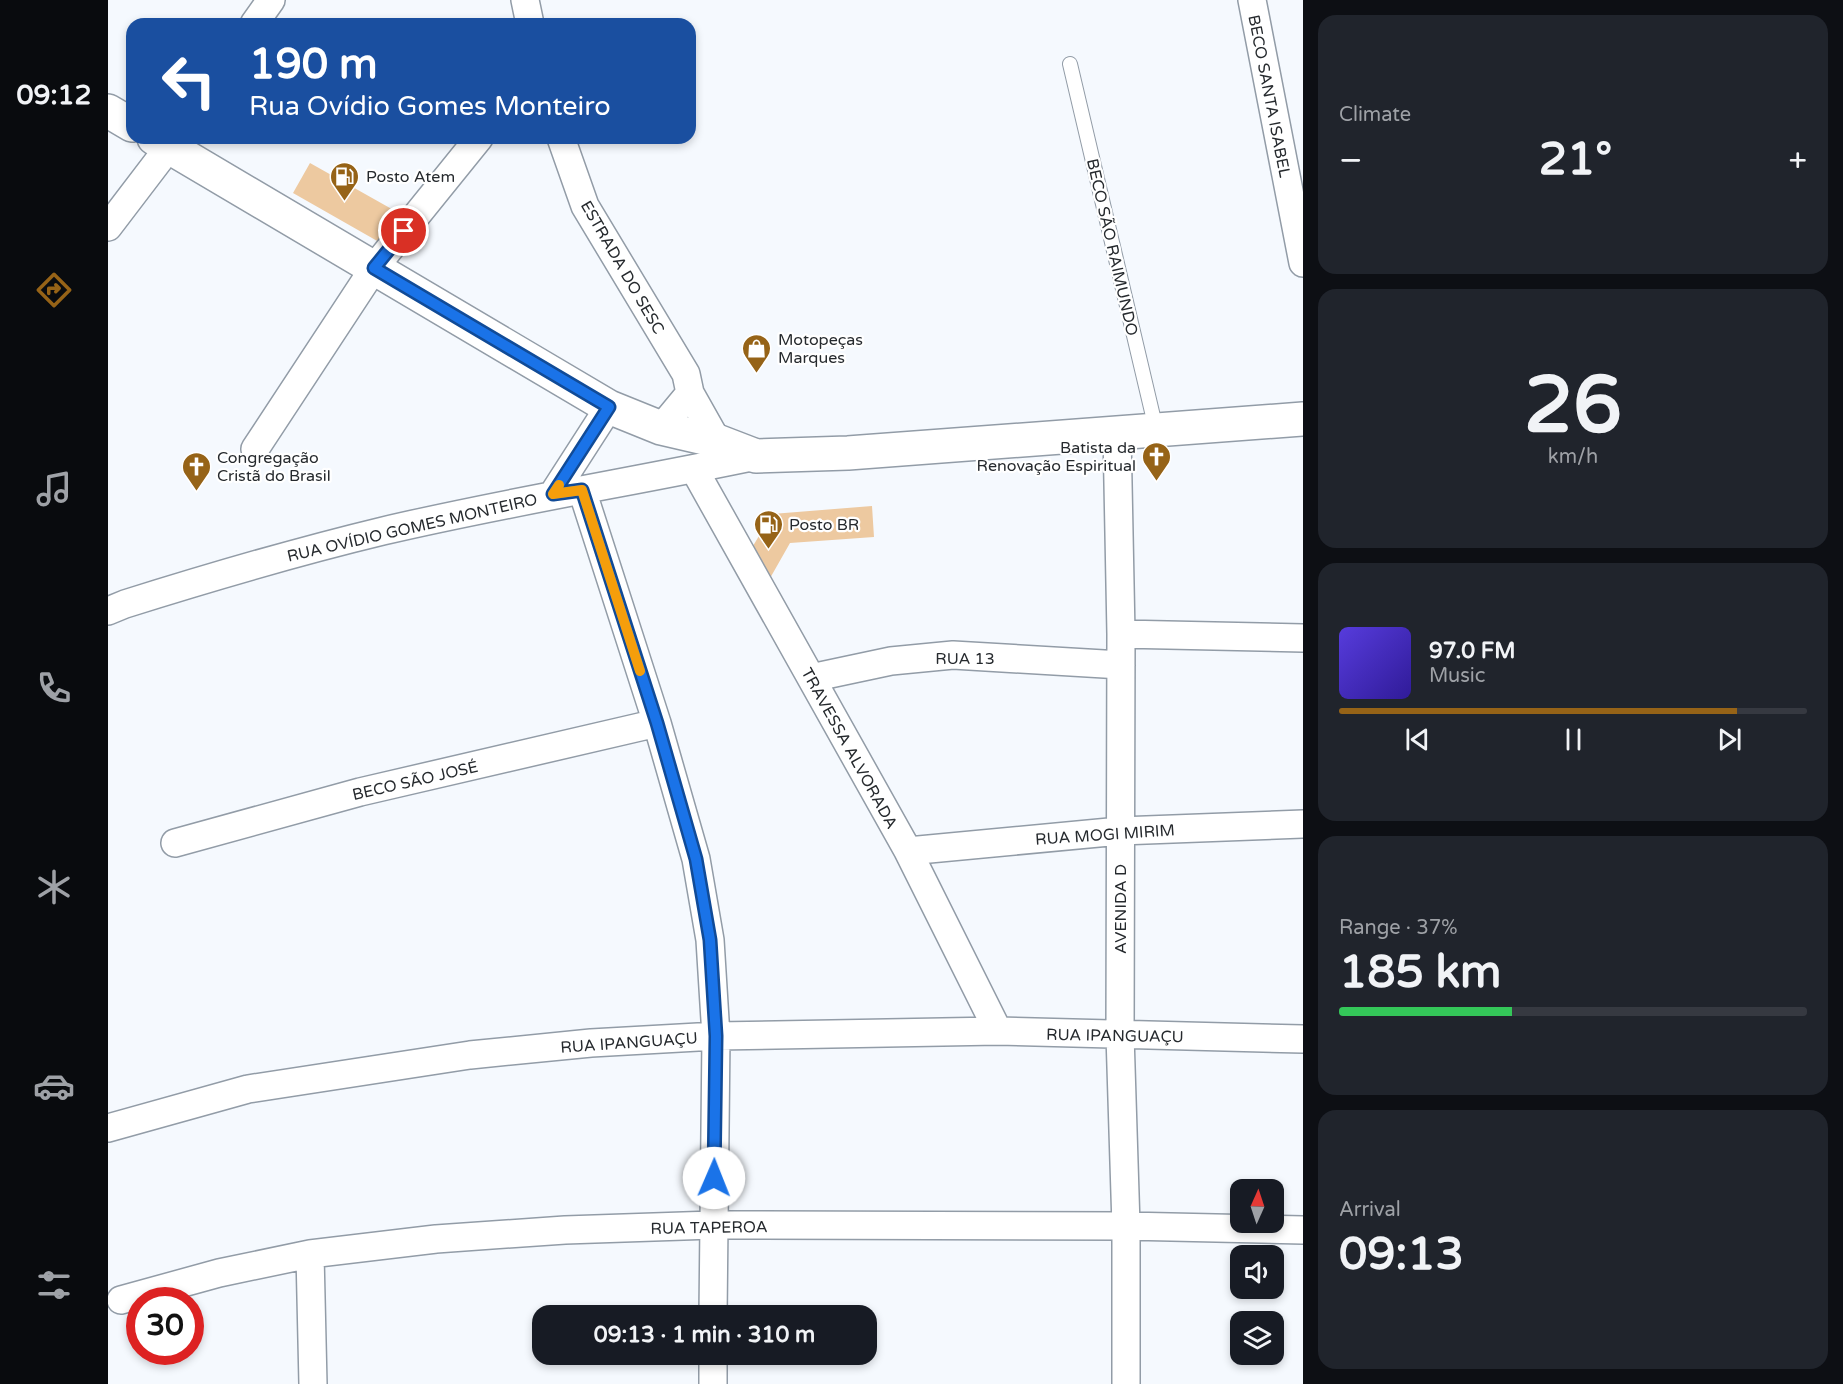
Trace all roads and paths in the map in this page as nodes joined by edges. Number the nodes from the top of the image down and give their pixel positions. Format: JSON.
{"nodes":[{"id":1,"x":271,"y":0,"type":"edge"},
{"id":2,"x":525,"y":0,"type":"edge"},
{"id":3,"x":1252,"y":0,"type":"edge"},
{"id":4,"x":258,"y":18,"type":"edge"},
{"id":5,"x":529,"y":18,"type":"edge"},
{"id":6,"x":1070,"y":64,"type":"dead end"},
{"id":7,"x":108,"y":111,"type":"edge"},
{"id":8,"x":126,"y":122,"type":"edge"},
{"id":9,"x":160,"y":144,"type":"edge"},
{"id":10,"x":164,"y":144,"type":"edge"},
{"id":11,"x":474,"y":144,"type":"edge"},
{"id":12,"x":563,"y":144,"type":"edge"},
{"id":13,"x":108,"y":227,"type":"edge"},
{"id":14,"x":1303,"y":264,"type":"edge"},
{"id":15,"x":374,"y":268,"type":"junction"},
{"id":16,"x":690,"y":393,"type":"junction"},
{"id":17,"x":609,"y":407,"type":"junction"},
{"id":18,"x":1303,"y":419,"type":"edge"},
{"id":19,"x":661,"y":428,"type":"junction"},
{"id":20,"x":1156,"y":429,"type":"junction"},
{"id":21,"x":1117,"y":433,"type":"junction"},
{"id":22,"x":717,"y":441,"type":"junction"},
{"id":23,"x":255,"y":449,"type":"dead end"},
{"id":24,"x":756,"y":456,"type":"junction"},
{"id":25,"x":693,"y":469,"type":"junction"},
{"id":26,"x":582,"y":490,"type":"junction"},
{"id":27,"x":553,"y":494,"type":"junction"},
{"id":28,"x":108,"y":611,"type":"edge"},
{"id":29,"x":1121,"y":634,"type":"junction"},
{"id":30,"x":1303,"y":638,"type":"edge"},
{"id":31,"x":1121,"y":665,"type":"junction"},
{"id":32,"x":811,"y":678,"type":"junction"},
{"id":33,"x":657,"y":723,"type":"junction"},
{"id":34,"x":1303,"y":824,"type":"edge"},
{"id":35,"x":1120,"y":831,"type":"junction"},
{"id":36,"x":175,"y":843,"type":"dead end"},
{"id":37,"x":908,"y":851,"type":"junction"},
{"id":38,"x":998,"y":1031,"type":"junction"},
{"id":39,"x":1120,"y":1035,"type":"junction"},
{"id":40,"x":716,"y":1036,"type":"junction"},
{"id":41,"x":1303,"y":1039,"type":"edge"},
{"id":42,"x":108,"y":1128,"type":"edge"},
{"id":43,"x":713,"y":1225,"type":"junction"},
{"id":44,"x":1126,"y":1226,"type":"junction"},
{"id":45,"x":1303,"y":1230,"type":"edge"},
{"id":46,"x":310,"y":1254,"type":"junction"},
{"id":47,"x":121,"y":1300,"type":"dead end"},
{"id":48,"x":713,"y":1305,"type":"edge"},
{"id":49,"x":713,"y":1365,"type":"edge"},
{"id":50,"x":313,"y":1384,"type":"edge"},
{"id":51,"x":713,"y":1384,"type":"edge"},
{"id":52,"x":1126,"y":1384,"type":"edge"}],
"edges":[{"from":1,"to":4,"type":"street"},
{"from":2,"to":5,"type":"street"},
{"from":3,"to":14,"type":"street","name":"BECO SANTA ISABEL"},
{"from":6,"to":20,"type":"lane","name":"BECO SÃO RAIMUNDO"},
{"from":7,"to":8,"type":"main road"},
{"from":9,"to":13,"type":"street"},
{"from":10,"to":15,"type":"main road"},
{"from":11,"to":15,"type":"street"},
{"from":12,"to":16,"type":"street","name":"ESTRADA DO SESC"},
{"from":15,"to":17,"type":"main road"},
{"from":15,"to":23,"type":"street"},
{"from":16,"to":19,"type":"street"},
{"from":16,"to":22,"type":"street","name":"ESTRADA DO SESC"},
{"from":17,"to":19,"type":"main road"},
{"from":17,"to":27,"type":"street"},
{"from":18,"to":20,"type":"main road"},
{"from":19,"to":22,"type":"main road"},
{"from":20,"to":21,"type":"main road"},
{"from":21,"to":24,"type":"main road"},
{"from":21,"to":29,"type":"street","name":"AVENIDA D"},
{"from":22,"to":24,"type":"main road"},
{"from":24,"to":25,"type":"street","name":"RUA OVÍDIO GOMES MONTEIRO"},
{"from":25,"to":26,"type":"street","name":"RUA OVÍDIO GOMES MONTEIRO"},
{"from":25,"to":32,"type":"street","name":"TRAVESSA ALVORADA"},
{"from":26,"to":27,"type":"street","name":"RUA OVÍDIO GOMES MONTEIRO"},
{"from":26,"to":33,"type":"street"},
{"from":27,"to":28,"type":"street","name":"RUA OVÍDIO GOMES MONTEIRO"},
{"from":29,"to":30,"type":"street"},
{"from":29,"to":31,"type":"street","name":"AVENIDA D"},
{"from":31,"to":32,"type":"street","name":"RUA 13"},
{"from":31,"to":35,"type":"street","name":"AVENIDA D"},
{"from":32,"to":37,"type":"street","name":"TRAVESSA ALVORADA"},
{"from":33,"to":36,"type":"street","name":"BECO SÃO JOSÉ"},
{"from":33,"to":40,"type":"street"},
{"from":34,"to":35,"type":"street","name":"RUA MOGI MIRIM"},
{"from":35,"to":37,"type":"street","name":"RUA MOGI MIRIM"},
{"from":35,"to":39,"type":"street","name":"AVENIDA D"},
{"from":37,"to":38,"type":"street","name":"TRAVESSA ALVORADA"},
{"from":38,"to":39,"type":"street","name":"RUA IPANGUAÇU"},
{"from":38,"to":40,"type":"street","name":"RUA IPANGUAÇU"},
{"from":39,"to":41,"type":"street","name":"RUA IPANGUAÇU"},
{"from":39,"to":44,"type":"street","name":"AVENIDA D"},
{"from":40,"to":42,"type":"street","name":"RUA IPANGUAÇU"},
{"from":40,"to":43,"type":"street"},
{"from":43,"to":44,"type":"street","name":"RUA TAPEROA"},
{"from":43,"to":46,"type":"street","name":"RUA TAPEROA"},
{"from":43,"to":48,"type":"street"},
{"from":44,"to":45,"type":"street","name":"RUA TAPEROA"},
{"from":44,"to":52,"type":"street","name":"AVENIDA D"},
{"from":46,"to":47,"type":"street","name":"RUA TAPEROA"},
{"from":46,"to":50,"type":"street"},
{"from":49,"to":51,"type":"street"}]}
